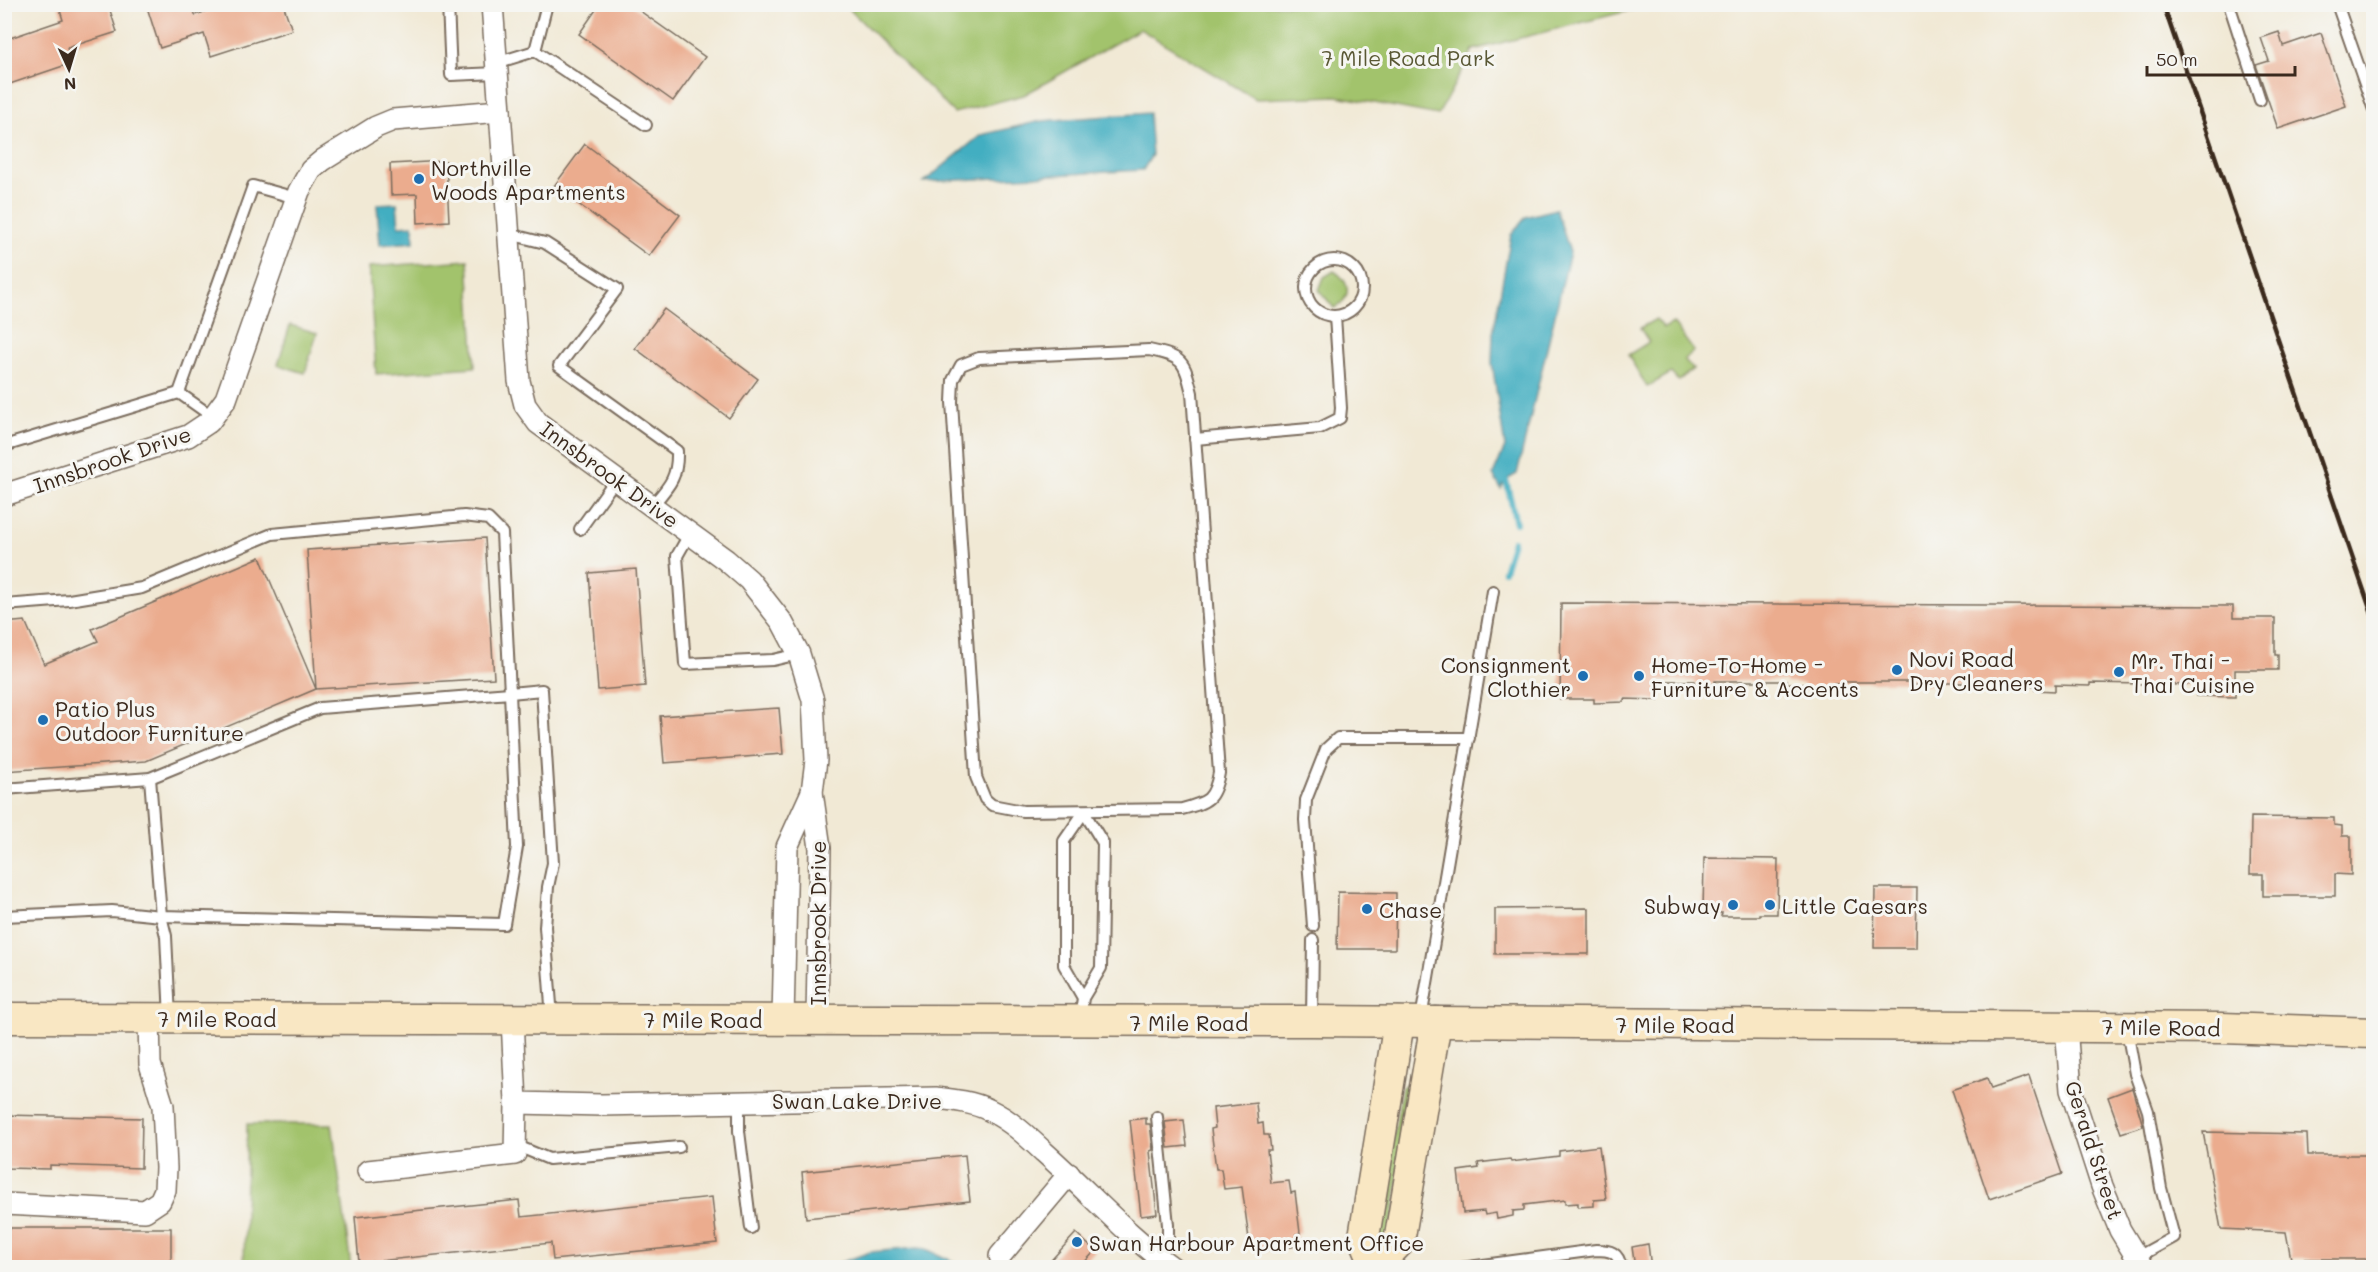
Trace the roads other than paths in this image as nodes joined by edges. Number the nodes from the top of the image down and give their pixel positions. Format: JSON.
{"nodes":[{"id":1,"x":448,"y":4,"type":"edge"},
{"id":2,"x":492,"y":4,"type":"edge"},
{"id":3,"x":547,"y":4,"type":"edge"},
{"id":4,"x":2229,"y":4,"type":"edge"},
{"id":5,"x":2337,"y":4,"type":"edge"},
{"id":6,"x":536,"y":51,"type":"junction"},
{"id":7,"x":497,"y":68,"type":"junction"},
{"id":8,"x":2260,"y":100,"type":"dead end"},
{"id":9,"x":2373,"y":110,"type":"edge"},
{"id":10,"x":500,"y":111,"type":"junction"},
{"id":11,"x":646,"y":125,"type":"dead end"},
{"id":12,"x":296,"y":198,"type":"junction"},
{"id":13,"x":509,"y":234,"type":"junction"},
{"id":14,"x":1335,"y":316,"type":"junction"},
{"id":15,"x":179,"y":393,"type":"junction"},
{"id":16,"x":213,"y":417,"type":"junction"},
{"id":17,"x":1196,"y":439,"type":"junction"},
{"id":18,"x":4,"y":446,"type":"edge"},
{"id":19,"x":616,"y":479,"type":"junction"},
{"id":20,"x":4,"y":495,"type":"edge"},
{"id":21,"x":652,"y":506,"type":"junction"},
{"id":22,"x":580,"y":529,"type":"dead end"},
{"id":23,"x":690,"y":533,"type":"junction"},
{"id":24,"x":1493,"y":591,"type":"dead end"},
{"id":25,"x":4,"y":605,"type":"edge"},
{"id":26,"x":799,"y":654,"type":"junction"},
{"id":27,"x":510,"y":693,"type":"junction"},
{"id":28,"x":1469,"y":738,"type":"junction"},
{"id":29,"x":150,"y":778,"type":"junction"},
{"id":30,"x":4,"y":789,"type":"edge"},
{"id":31,"x":812,"y":792,"type":"junction"},
{"id":32,"x":1084,"y":812,"type":"junction"},
{"id":33,"x":162,"y":915,"type":"junction"},
{"id":34,"x":4,"y":916,"type":"edge"},
{"id":35,"x":1313,"y":926,"type":"dead end"},
{"id":36,"x":1313,"y":940,"type":"dead end"},
{"id":37,"x":1081,"y":1010,"type":"junction"},
{"id":38,"x":4,"y":1018,"type":"edge"},
{"id":39,"x":159,"y":1018,"type":"junction"},
{"id":40,"x":552,"y":1018,"type":"junction"},
{"id":41,"x":512,"y":1019,"type":"junction"},
{"id":42,"x":783,"y":1019,"type":"junction"},
{"id":43,"x":817,"y":1019,"type":"junction"},
{"id":44,"x":1312,"y":1021,"type":"junction"},
{"id":45,"x":1419,"y":1022,"type":"junction"},
{"id":46,"x":2066,"y":1026,"type":"junction"},
{"id":47,"x":2126,"y":1027,"type":"junction"},
{"id":48,"x":2373,"y":1033,"type":"edge"},
{"id":49,"x":740,"y":1101,"type":"junction"},
{"id":50,"x":516,"y":1103,"type":"junction"},
{"id":51,"x":1157,"y":1117,"type":"dead end"},
{"id":52,"x":515,"y":1145,"type":"junction"},
{"id":53,"x":679,"y":1147,"type":"dead end"},
{"id":54,"x":368,"y":1171,"type":"dead end"},
{"id":55,"x":1069,"y":1174,"type":"junction"},
{"id":56,"x":4,"y":1204,"type":"edge"},
{"id":57,"x":751,"y":1228,"type":"dead end"},
{"id":58,"x":1155,"y":1255,"type":"junction"},
{"id":59,"x":1000,"y":1256,"type":"dead end"},
{"id":60,"x":2140,"y":1263,"type":"edge"},
{"id":61,"x":1377,"y":1266,"type":"edge"},
{"id":62,"x":1173,"y":1268,"type":"edge"},
{"id":63,"x":1461,"y":1268,"type":"edge"},
{"id":64,"x":1621,"y":1268,"type":"edge"}],
"edges":[{"from":1,"to":7,"type":"lane"},
{"from":2,"to":7,"type":"street","name":"Innsbrook Drive"},
{"from":3,"to":6,"type":"lane"},
{"from":4,"to":8,"type":"lane"},
{"from":5,"to":9,"type":"lane"},
{"from":6,"to":7,"type":"lane"},
{"from":6,"to":11,"type":"lane"},
{"from":7,"to":10,"type":"street","name":"Innsbrook Drive"},
{"from":10,"to":12,"type":"street","name":"Innsbrook Drive"},
{"from":10,"to":13,"type":"street","name":"Innsbrook Drive"},
{"from":12,"to":15,"type":"lane"},
{"from":12,"to":16,"type":"street","name":"Innsbrook Drive"},
{"from":13,"to":19,"type":"street","name":"Innsbrook Drive"},
{"from":13,"to":21,"type":"lane"},
{"from":14,"to":14,"type":"lane"},
{"from":14,"to":17,"type":"lane"},
{"from":15,"to":16,"type":"lane"},
{"from":15,"to":18,"type":"lane"},
{"from":16,"to":20,"type":"street","name":"Innsbrook Drive"},
{"from":17,"to":32,"type":"lane"},
{"from":17,"to":32,"type":"lane"},
{"from":19,"to":21,"type":"street","name":"Innsbrook Drive"},
{"from":19,"to":22,"type":"lane"},
{"from":21,"to":23,"type":"street","name":"Innsbrook Drive"},
{"from":23,"to":26,"type":"street","name":"Innsbrook Drive"},
{"from":23,"to":26,"type":"lane"},
{"from":24,"to":28,"type":"lane"},
{"from":25,"to":27,"type":"lane"},
{"from":26,"to":31,"type":"street","name":"Innsbrook Drive"},
{"from":27,"to":29,"type":"lane"},
{"from":27,"to":33,"type":"lane"},
{"from":27,"to":40,"type":"lane"},
{"from":28,"to":35,"type":"lane"},
{"from":28,"to":45,"type":"lane"},
{"from":29,"to":30,"type":"lane"},
{"from":29,"to":33,"type":"lane"},
{"from":31,"to":42,"type":"street","name":"Innsbrook Drive"},
{"from":31,"to":43,"type":"street","name":"Innsbrook Drive"},
{"from":32,"to":37,"type":"lane"},
{"from":32,"to":37,"type":"lane"},
{"from":33,"to":34,"type":"lane"},
{"from":33,"to":39,"type":"lane"},
{"from":36,"to":44,"type":"lane"},
{"from":37,"to":43,"type":"street","name":"7 Mile Road"},
{"from":37,"to":44,"type":"street","name":"7 Mile Road"},
{"from":38,"to":39,"type":"street","name":"7 Mile Road"},
{"from":39,"to":41,"type":"street","name":"7 Mile Road"},
{"from":39,"to":56,"type":"street"},
{"from":40,"to":41,"type":"street","name":"7 Mile Road"},
{"from":40,"to":42,"type":"street","name":"7 Mile Road"},
{"from":41,"to":50,"type":"street"},
{"from":42,"to":43,"type":"street","name":"7 Mile Road"},
{"from":44,"to":45,"type":"street","name":"7 Mile Road"},
{"from":45,"to":46,"type":"street","name":"7 Mile Road"},
{"from":45,"to":61,"type":"street"},
{"from":46,"to":47,"type":"street","name":"7 Mile Road"},
{"from":46,"to":60,"type":"street","name":"Gerald Street"},
{"from":47,"to":48,"type":"street","name":"7 Mile Road"},
{"from":47,"to":60,"type":"lane"},
{"from":49,"to":50,"type":"street","name":"Swan Lake Drive"},
{"from":49,"to":55,"type":"street","name":"Swan Lake Drive"},
{"from":49,"to":57,"type":"lane"},
{"from":50,"to":52,"type":"street"},
{"from":51,"to":58,"type":"lane"},
{"from":52,"to":53,"type":"lane"},
{"from":52,"to":54,"type":"street"},
{"from":55,"to":58,"type":"street","name":"Swan Lake Drive"},
{"from":55,"to":59,"type":"street"},
{"from":58,"to":62,"type":"street","name":"Swan Lake Drive"},
{"from":63,"to":64,"type":"lane"}]}
